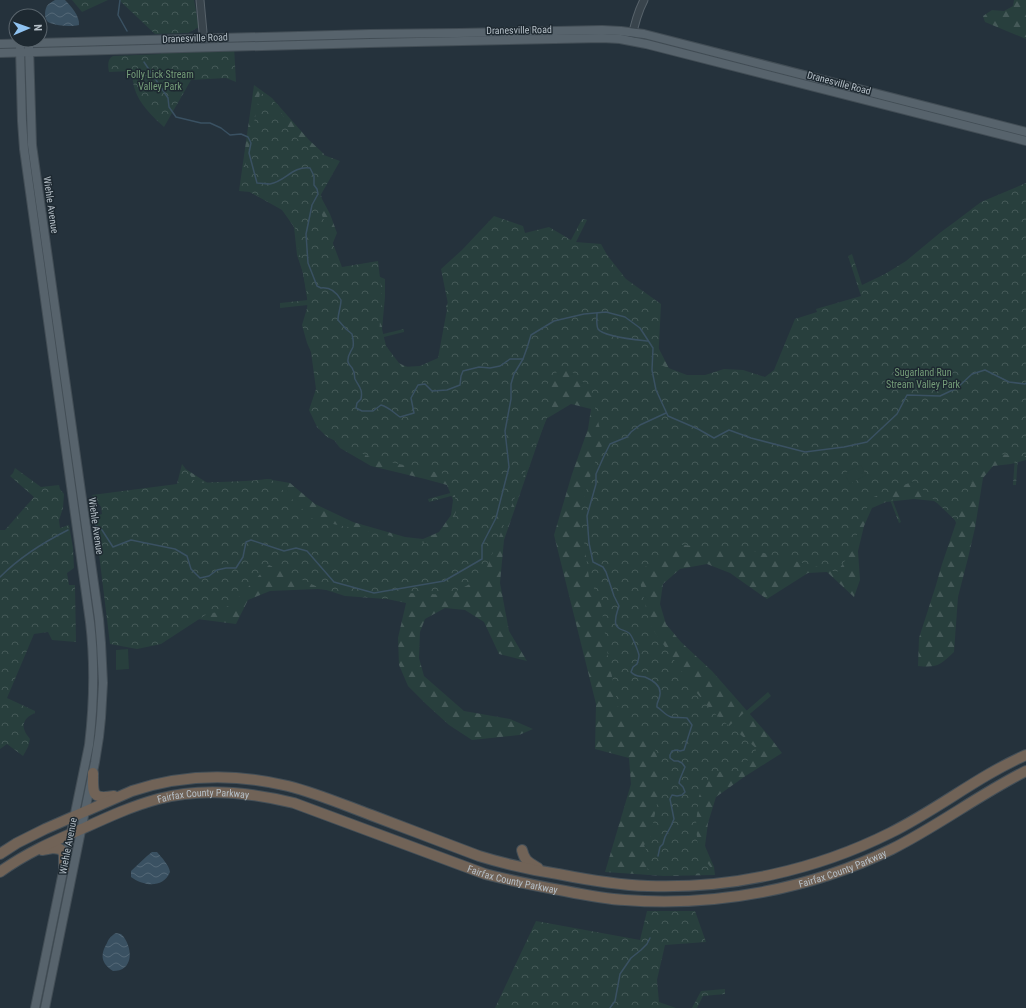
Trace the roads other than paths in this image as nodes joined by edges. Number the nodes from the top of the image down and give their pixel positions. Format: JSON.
{"nodes":[{"id":1,"x":200,"y":0,"type":"edge"},
{"id":2,"x":644,"y":0,"type":"edge"},
{"id":3,"x":633,"y":32,"type":"junction"},
{"id":4,"x":204,"y":39,"type":"junction"},
{"id":5,"x":632,"y":41,"type":"junction"},
{"id":6,"x":48,"y":43,"type":"edge"},
{"id":7,"x":19,"y":48,"type":"edge"},
{"id":8,"x":29,"y":48,"type":"edge"},
{"id":9,"x":204,"y":48,"type":"junction"},
{"id":10,"x":29,"y":52,"type":"junction"},
{"id":11,"x":41,"y":52,"type":"junction"},
{"id":12,"x":0,"y":53,"type":"edge"},
{"id":13,"x":20,"y":53,"type":"junction"},
{"id":14,"x":1026,"y":132,"type":"edge"},
{"id":15,"x":1026,"y":141,"type":"edge"},
{"id":16,"x":32,"y":145,"type":"junction"},
{"id":17,"x":1026,"y":755,"type":"edge"},
{"id":18,"x":1026,"y":771,"type":"edge"},
{"id":19,"x":93,"y":773,"type":"junction"},
{"id":20,"x":126,"y":794,"type":"junction"},
{"id":21,"x":85,"y":812,"type":"junction"},
{"id":22,"x":75,"y":816,"type":"junction"},
{"id":23,"x":82,"y":829,"type":"junction"},
{"id":24,"x":71,"y":833,"type":"junction"},
{"id":25,"x":522,"y":850,"type":"dead end"},
{"id":26,"x":0,"y":854,"type":"edge"},
{"id":27,"x":23,"y":856,"type":"junction"},
{"id":28,"x":64,"y":869,"type":"junction"},
{"id":29,"x":0,"y":872,"type":"edge"},
{"id":30,"x":545,"y":872,"type":"junction"},
{"id":31,"x":35,"y":1008,"type":"edge"},
{"id":32,"x":45,"y":1008,"type":"edge"}],
"edges":[{"from":1,"to":4,"type":"street"},
{"from":2,"to":3,"type":"street"},
{"from":3,"to":4,"type":"main road","name":"Dranesville Road"},
{"from":3,"to":5,"type":"street"},
{"from":3,"to":14,"type":"main road","name":"Dranesville Road"},
{"from":4,"to":6,"type":"main road","name":"Dranesville Road"},
{"from":4,"to":9,"type":"street"},
{"from":5,"to":9,"type":"main road","name":"Dranesville Road"},
{"from":5,"to":15,"type":"main road","name":"Dranesville Road"},
{"from":7,"to":13,"type":"main road","name":"Wiehle Avenue"},
{"from":8,"to":10,"type":"main road","name":"Wiehle Avenue"},
{"from":9,"to":11,"type":"main road","name":"Dranesville Road"},
{"from":10,"to":11,"type":"main road","name":"Dranesville Road"},
{"from":10,"to":13,"type":"main road","name":"Dranesville Road"},
{"from":10,"to":16,"type":"main road","name":"Wiehle Avenue"},
{"from":11,"to":16,"type":"main road"},
{"from":12,"to":13,"type":"main road","name":"Dranesville Road"},
{"from":13,"to":22,"type":"main road","name":"Wiehle Avenue"},
{"from":16,"to":19,"type":"main road","name":"Wiehle Avenue"},
{"from":17,"to":30,"type":"highway","name":"Fairfax County Parkway"},
{"from":18,"to":23,"type":"highway","name":"Fairfax County Parkway"},
{"from":19,"to":20,"type":"highway"},
{"from":19,"to":21,"type":"main road","name":"Wiehle Avenue"},
{"from":20,"to":21,"type":"highway","name":"Fairfax County Parkway"},
{"from":20,"to":30,"type":"highway","name":"Fairfax County Parkway"},
{"from":21,"to":22,"type":"highway","name":"Fairfax County Parkway"},
{"from":21,"to":23,"type":"main road","name":"Wiehle Avenue"},
{"from":22,"to":24,"type":"main road","name":"Wiehle Avenue"},
{"from":22,"to":26,"type":"highway","name":"Fairfax County Parkway"},
{"from":23,"to":24,"type":"highway","name":"Fairfax County Parkway"},
{"from":23,"to":32,"type":"main road","name":"Wiehle Avenue"},
{"from":24,"to":27,"type":"highway","name":"Fairfax County Parkway"},
{"from":24,"to":28,"type":"main road","name":"Wiehle Avenue"},
{"from":25,"to":30,"type":"highway"},
{"from":27,"to":28,"type":"highway"},
{"from":27,"to":29,"type":"highway","name":"Fairfax County Parkway"},
{"from":28,"to":31,"type":"main road","name":"Wiehle Avenue"}]}
